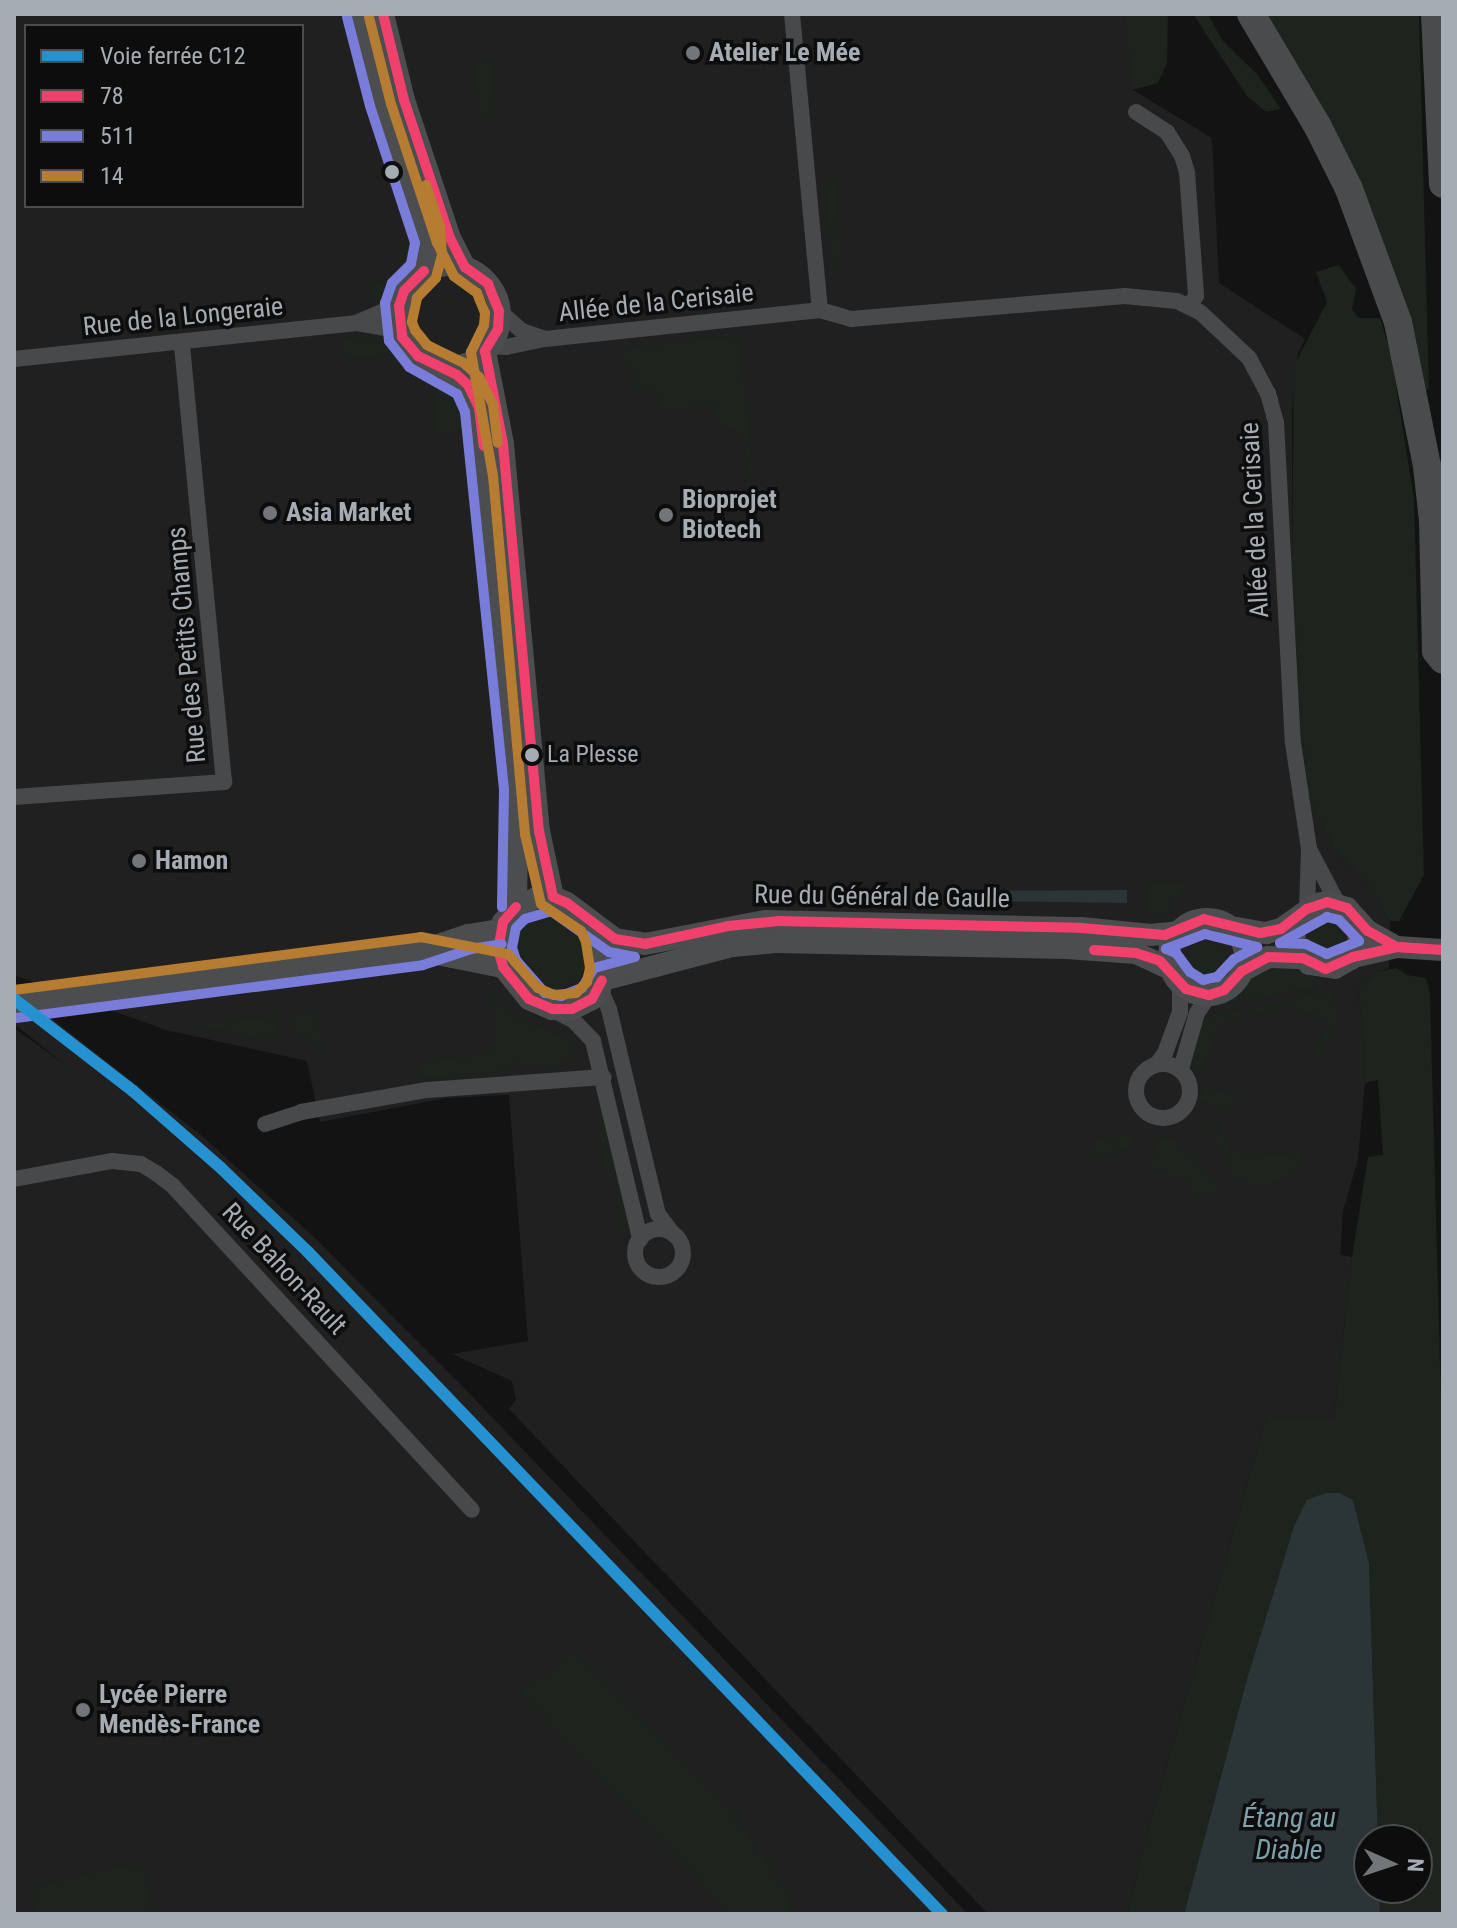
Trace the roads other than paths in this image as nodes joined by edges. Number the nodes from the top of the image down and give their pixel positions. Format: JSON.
{"nodes":[{"id":1,"x":361,"y":14,"type":"edge"},
{"id":2,"x":383,"y":14,"type":"edge"},
{"id":3,"x":792,"y":14,"type":"edge"},
{"id":4,"x":1251,"y":14,"type":"edge"},
{"id":5,"x":1435,"y":14,"type":"edge"},
{"id":6,"x":1136,"y":112,"type":"dead end"},
{"id":7,"x":1443,"y":184,"type":"edge"},
{"id":8,"x":465,"y":267,"type":"junction"},
{"id":9,"x":424,"y":271,"type":"junction"},
{"id":10,"x":404,"y":291,"type":"junction"},
{"id":11,"x":1189,"y":306,"type":"junction"},
{"id":12,"x":820,"y":310,"type":"junction"},
{"id":13,"x":499,"y":311,"type":"junction"},
{"id":14,"x":357,"y":323,"type":"junction"},
{"id":15,"x":402,"y":337,"type":"junction"},
{"id":16,"x":545,"y":339,"type":"junction"},
{"id":17,"x":182,"y":342,"type":"junction"},
{"id":18,"x":487,"y":348,"type":"junction"},
{"id":19,"x":14,"y":359,"type":"edge"},
{"id":20,"x":441,"y":366,"type":"junction"},
{"id":21,"x":1443,"y":660,"type":"edge"},
{"id":22,"x":14,"y":797,"type":"edge"},
{"id":23,"x":1309,"y":849,"type":"junction"},
{"id":24,"x":553,"y":897,"type":"junction"},
{"id":25,"x":1338,"y":904,"type":"junction"},
{"id":26,"x":516,"y":907,"type":"junction"},
{"id":27,"x":1304,"y":912,"type":"junction"},
{"id":28,"x":592,"y":922,"type":"junction"},
{"id":29,"x":1359,"y":923,"type":"junction"},
{"id":30,"x":1231,"y":927,"type":"junction"},
{"id":31,"x":500,"y":930,"type":"junction"},
{"id":32,"x":1178,"y":932,"type":"junction"},
{"id":33,"x":1397,"y":947,"type":"junction"},
{"id":34,"x":1443,"y":950,"type":"edge"},
{"id":35,"x":421,"y":951,"type":"junction"},
{"id":36,"x":1353,"y":957,"type":"junction"},
{"id":37,"x":1303,"y":958,"type":"junction"},
{"id":38,"x":503,"y":967,"type":"junction"},
{"id":39,"x":1242,"y":971,"type":"junction"},
{"id":40,"x":1175,"y":976,"type":"junction"},
{"id":41,"x":601,"y":985,"type":"junction"},
{"id":42,"x":1209,"y":995,"type":"junction"},
{"id":43,"x":14,"y":1004,"type":"edge"},
{"id":44,"x":552,"y":1009,"type":"junction"},
{"id":45,"x":1157,"y":1064,"type":"junction"},
{"id":46,"x":1181,"y":1069,"type":"junction"},
{"id":47,"x":604,"y":1077,"type":"junction"},
{"id":48,"x":265,"y":1124,"type":"dead end"},
{"id":49,"x":14,"y":1179,"type":"edge"},
{"id":50,"x":673,"y":1234,"type":"junction"},
{"id":51,"x":640,"y":1239,"type":"junction"},
{"id":52,"x":472,"y":1510,"type":"dead end"}],
"edges":[{"from":1,"to":9,"type":"main road"},
{"from":2,"to":8,"type":"main road"},
{"from":3,"to":12,"type":"street"},
{"from":4,"to":21,"type":"highway"},
{"from":5,"to":7,"type":"highway"},
{"from":6,"to":11,"type":"street"},
{"from":8,"to":9,"type":"main road"},
{"from":8,"to":13,"type":"main road"},
{"from":9,"to":10,"type":"main road"},
{"from":10,"to":14,"type":"street","name":"Rue de la Longeraie"},
{"from":10,"to":15,"type":"main road"},
{"from":11,"to":12,"type":"street","name":"Allée de la Cerisaie"},
{"from":11,"to":23,"type":"street","name":"Allée de la Cerisaie"},
{"from":12,"to":16,"type":"street","name":"Allée de la Cerisaie"},
{"from":13,"to":16,"type":"street","name":"Allée de la Cerisaie"},
{"from":13,"to":18,"type":"main road"},
{"from":14,"to":15,"type":"street","name":"Rue de la Longeraie"},
{"from":14,"to":17,"type":"street","name":"Rue de la Longeraie"},
{"from":15,"to":20,"type":"main road"},
{"from":16,"to":18,"type":"street","name":"Allée de la Cerisaie"},
{"from":17,"to":19,"type":"street","name":"Rue de la Longeraie"},
{"from":17,"to":22,"type":"street","name":"Rue des Petits Champs"},
{"from":18,"to":20,"type":"main road"},
{"from":18,"to":24,"type":"main road"},
{"from":20,"to":26,"type":"main road"},
{"from":23,"to":25,"type":"street","name":"Allée de la Cerisaie"},
{"from":23,"to":27,"type":"street","name":"Allée de la Cerisaie"},
{"from":24,"to":26,"type":"main road"},
{"from":24,"to":28,"type":"main road"},
{"from":25,"to":27,"type":"main road"},
{"from":25,"to":29,"type":"main road"},
{"from":26,"to":31,"type":"main road"},
{"from":27,"to":30,"type":"main road","name":"Rue du Général de Gaulle"},
{"from":27,"to":37,"type":"main road"},
{"from":28,"to":32,"type":"main road","name":"Rue du Général de Gaulle"},
{"from":28,"to":41,"type":"main road"},
{"from":29,"to":33,"type":"main road"},
{"from":29,"to":36,"type":"main road"},
{"from":30,"to":32,"type":"main road","name":"Rue du Général de Gaulle"},
{"from":30,"to":39,"type":"main road"},
{"from":31,"to":35,"type":"main road"},
{"from":31,"to":38,"type":"main road"},
{"from":32,"to":40,"type":"main road"},
{"from":33,"to":34,"type":"main road"},
{"from":33,"to":36,"type":"main road"},
{"from":35,"to":38,"type":"main road"},
{"from":35,"to":43,"type":"main road"},
{"from":36,"to":37,"type":"main road"},
{"from":37,"to":39,"type":"main road"},
{"from":38,"to":44,"type":"main road"},
{"from":39,"to":42,"type":"main road"},
{"from":40,"to":41,"type":"main road","name":"Rue du Général de Gaulle"},
{"from":40,"to":42,"type":"main road","name":"Rue du Général de Gaulle"},
{"from":40,"to":45,"type":"street"},
{"from":41,"to":44,"type":"main road"},
{"from":41,"to":50,"type":"street"},
{"from":42,"to":46,"type":"street"},
{"from":44,"to":47,"type":"street"},
{"from":45,"to":46,"type":"street"},
{"from":45,"to":46,"type":"street"},
{"from":47,"to":48,"type":"street"},
{"from":47,"to":51,"type":"street"},
{"from":49,"to":52,"type":"street","name":"Rue Bahon-Rault"},
{"from":50,"to":51,"type":"street"},
{"from":50,"to":51,"type":"street"}]}
